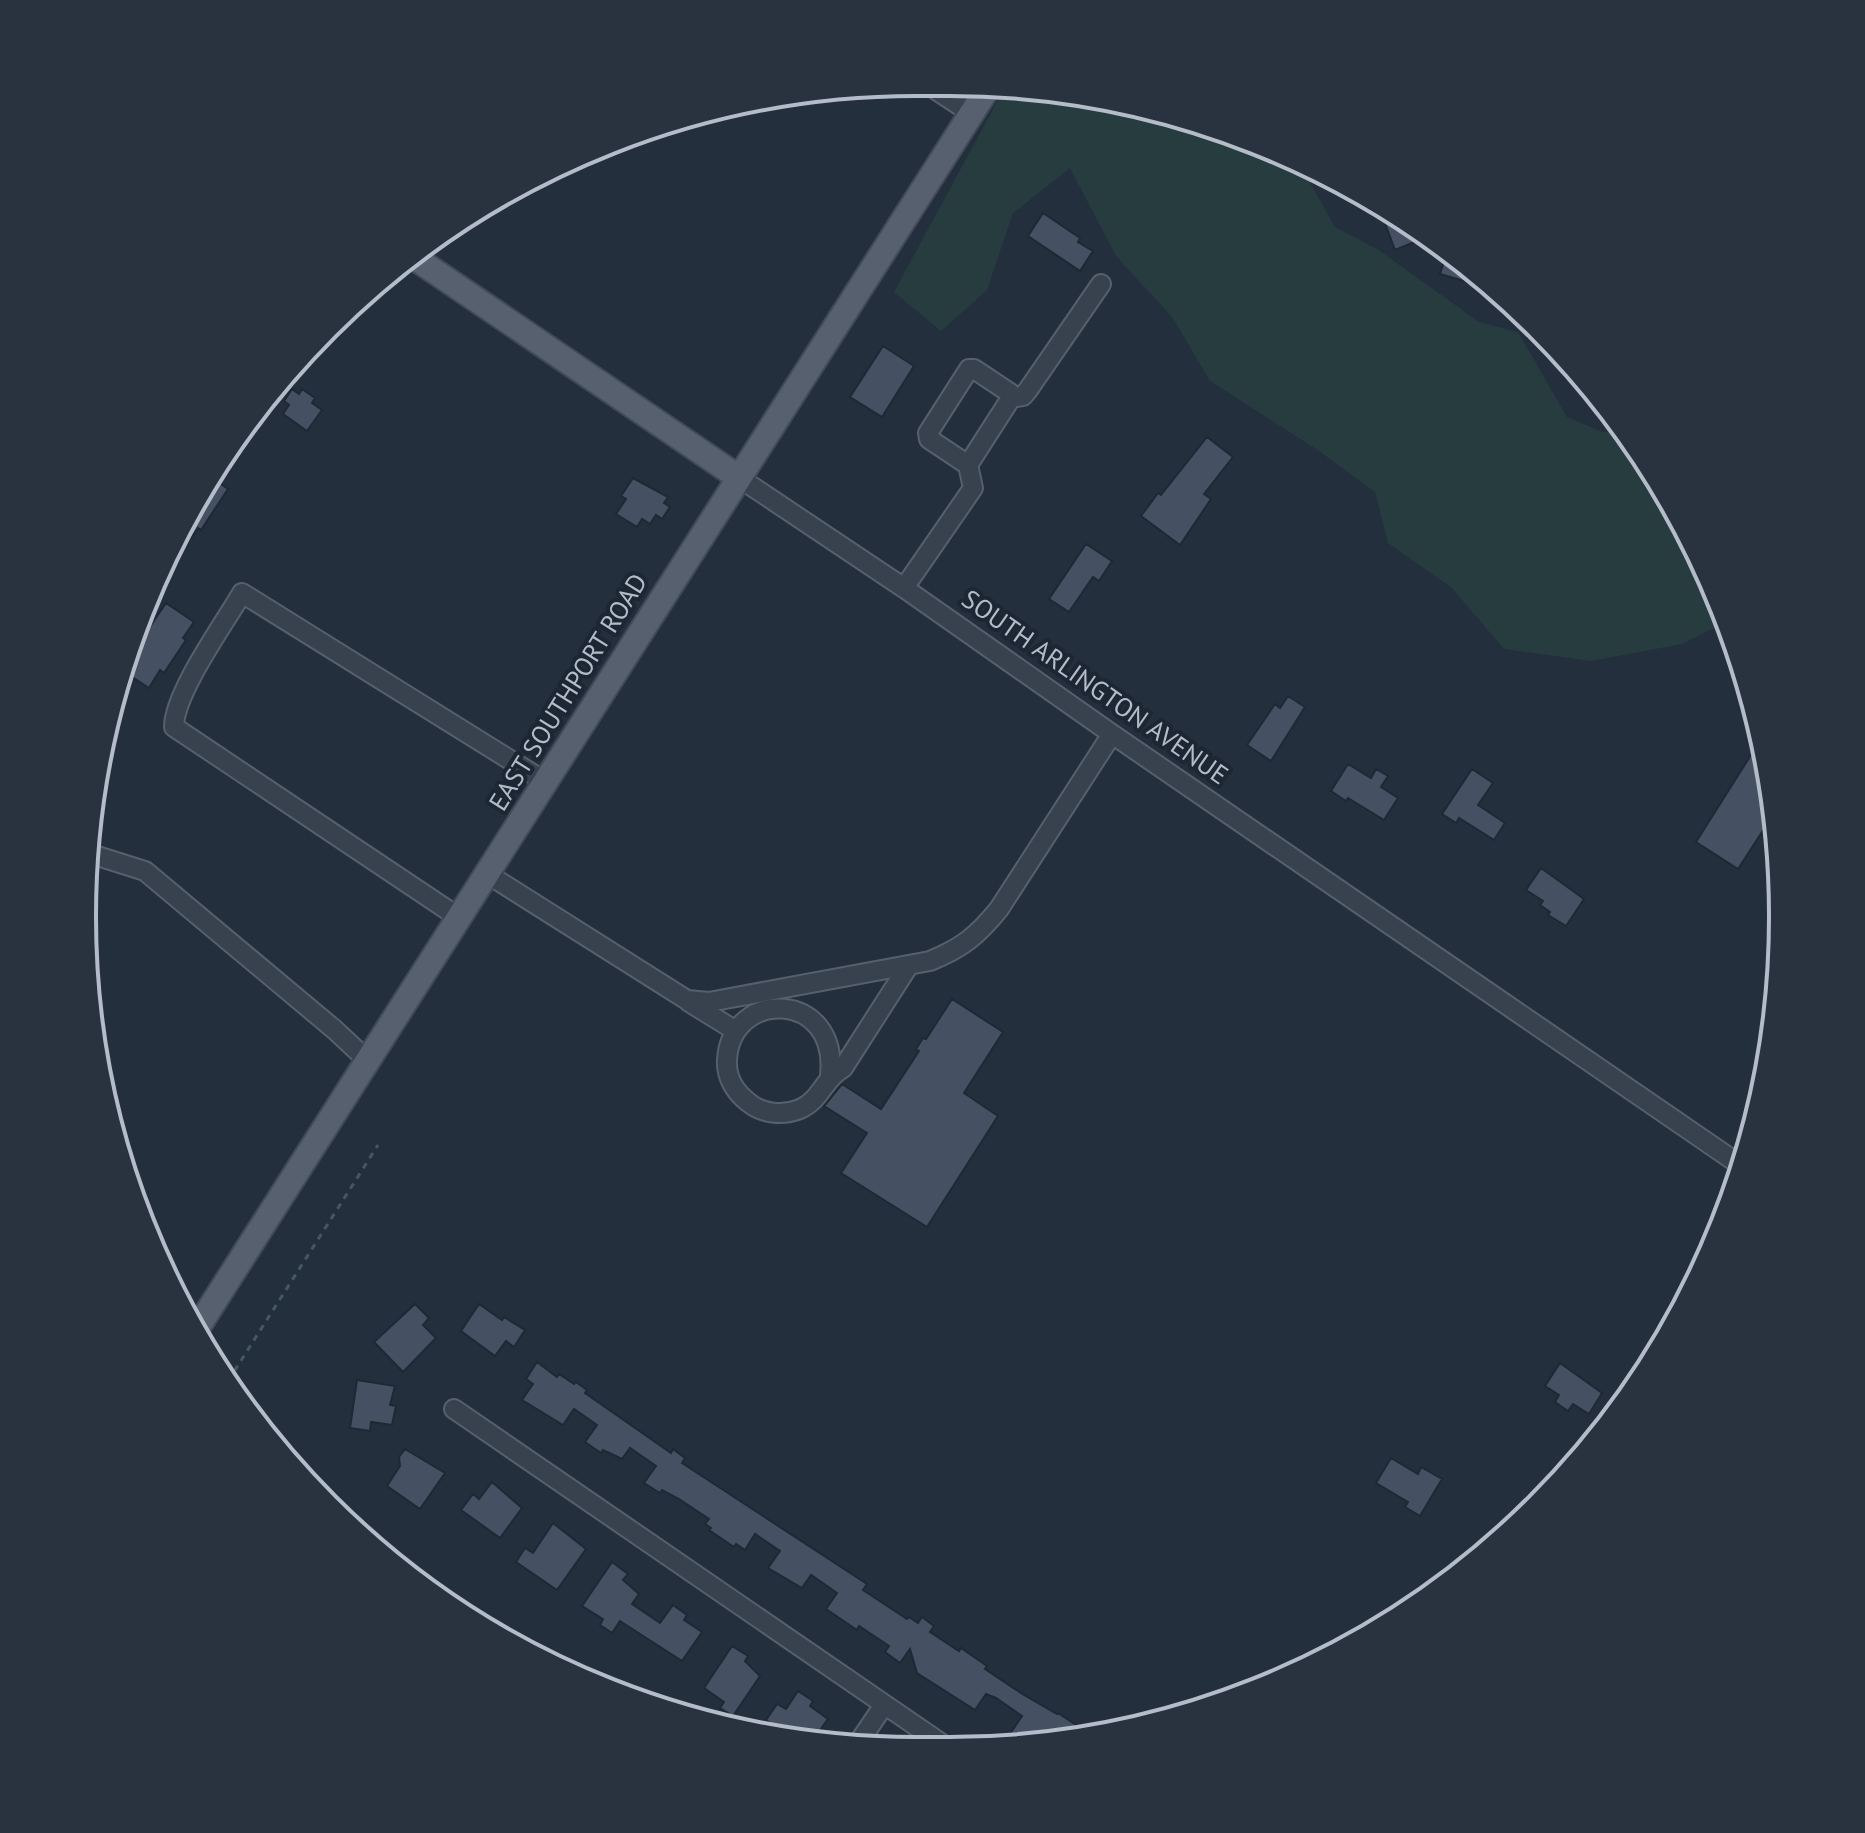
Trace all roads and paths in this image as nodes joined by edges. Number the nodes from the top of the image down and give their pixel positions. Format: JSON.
{"nodes":[{"id":1,"x":945,"y":96,"type":"edge"},
{"id":2,"x":982,"y":97,"type":"edge"},
{"id":3,"x":971,"y":113,"type":"junction"},
{"id":4,"x":422,"y":263,"type":"edge"},
{"id":5,"x":1101,"y":284,"type":"dead end"},
{"id":6,"x":1011,"y":398,"type":"junction"},
{"id":7,"x":968,"y":465,"type":"junction"},
{"id":8,"x":738,"y":477,"type":"junction"},
{"id":9,"x":904,"y":588,"type":"junction"},
{"id":10,"x":1112,"y":734,"type":"junction"},
{"id":11,"x":544,"y":781,"type":"junction"},
{"id":12,"x":99,"y":856,"type":"edge"},
{"id":13,"x":486,"y":873,"type":"junction"},
{"id":14,"x":458,"y":917,"type":"junction"},
{"id":15,"x":909,"y":965,"type":"junction"},
{"id":16,"x":687,"y":1000,"type":"junction"},
{"id":17,"x":736,"y":1031,"type":"junction"},
{"id":18,"x":367,"y":1060,"type":"junction"},
{"id":19,"x":830,"y":1075,"type":"junction"},
{"id":20,"x":378,"y":1145,"type":"dead end"},
{"id":21,"x":1732,"y":1159,"type":"edge"},
{"id":22,"x":202,"y":1320,"type":"edge"},
{"id":23,"x":234,"y":1372,"type":"edge"},
{"id":24,"x":454,"y":1409,"type":"dead end"},
{"id":25,"x":884,"y":1705,"type":"junction"},
{"id":26,"x":864,"y":1735,"type":"edge"},
{"id":27,"x":932,"y":1737,"type":"edge"}],
"edges":[{"from":1,"to":3,"type":"street"},
{"from":2,"to":3,"type":"main road","name":"EAST SOUTHPORT ROAD"},
{"from":3,"to":8,"type":"main road","name":"EAST SOUTHPORT ROAD"},
{"from":4,"to":8,"type":"main road","name":"SOUTH ARLINGTON AVENUE"},
{"from":5,"to":6,"type":"street"},
{"from":6,"to":7,"type":"street"},
{"from":6,"to":7,"type":"street"},
{"from":7,"to":9,"type":"street"},
{"from":8,"to":9,"type":"street","name":"SOUTH ARLINGTON AVENUE"},
{"from":8,"to":11,"type":"main road","name":"EAST SOUTHPORT ROAD"},
{"from":9,"to":10,"type":"street","name":"SOUTH ARLINGTON AVENUE"},
{"from":10,"to":15,"type":"street"},
{"from":10,"to":21,"type":"street","name":"SOUTH ARLINGTON AVENUE"},
{"from":11,"to":13,"type":"main road","name":"EAST SOUTHPORT ROAD"},
{"from":11,"to":14,"type":"street"},
{"from":12,"to":18,"type":"street"},
{"from":13,"to":14,"type":"main road","name":"EAST SOUTHPORT ROAD"},
{"from":13,"to":16,"type":"street"},
{"from":14,"to":18,"type":"main road","name":"EAST SOUTHPORT ROAD"},
{"from":15,"to":16,"type":"street"},
{"from":15,"to":19,"type":"street"},
{"from":16,"to":17,"type":"street"},
{"from":17,"to":19,"type":"street"},
{"from":17,"to":19,"type":"street"},
{"from":18,"to":22,"type":"main road","name":"EAST SOUTHPORT ROAD"},
{"from":20,"to":23,"type":"path"},
{"from":24,"to":25,"type":"street"},
{"from":25,"to":26,"type":"street"},
{"from":25,"to":27,"type":"street"}]}
